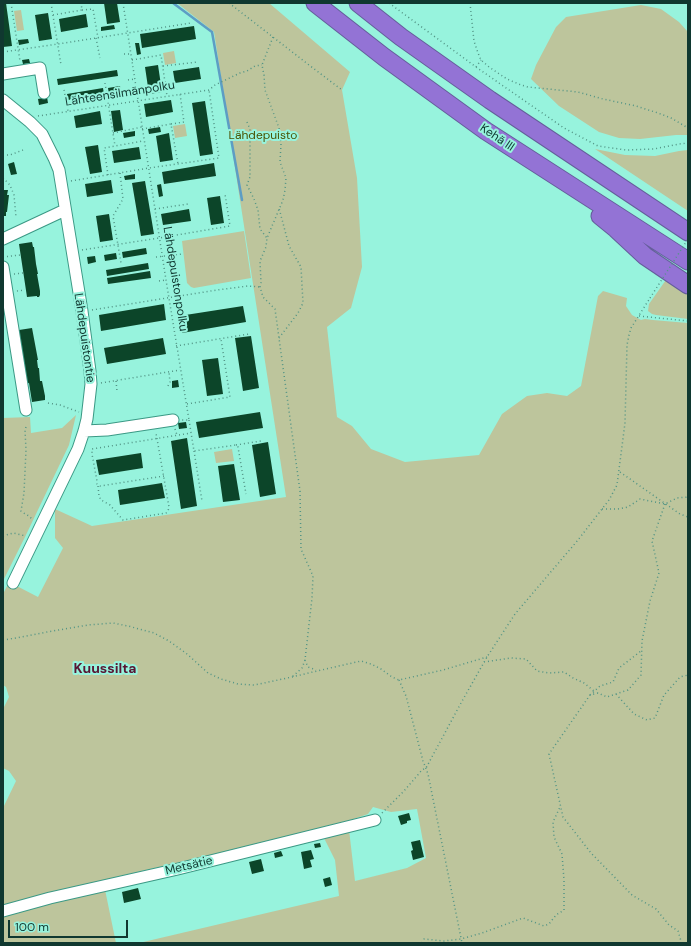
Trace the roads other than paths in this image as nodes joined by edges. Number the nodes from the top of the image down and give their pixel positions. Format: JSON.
{"nodes":[{"id":1,"x":315,"y":3,"type":"edge"},
{"id":2,"x":358,"y":3,"type":"edge"},
{"id":3,"x":3,"y":74,"type":"edge"},
{"id":4,"x":44,"y":93,"type":"dead end"},
{"id":5,"x":3,"y":100,"type":"edge"},
{"id":6,"x":486,"y":131,"type":"junction"},
{"id":7,"x":65,"y":210,"type":"junction"},
{"id":8,"x":688,"y":232,"type":"edge"},
{"id":9,"x":3,"y":239,"type":"edge"},
{"id":10,"x":688,"y":261,"type":"edge"},
{"id":11,"x":3,"y":267,"type":"edge"},
{"id":12,"x":688,"y":285,"type":"edge"},
{"id":13,"x":26,"y":410,"type":"dead end"},
{"id":14,"x":173,"y":420,"type":"road end"},
{"id":15,"x":84,"y":431,"type":"junction"},
{"id":16,"x":13,"y":583,"type":"dead end"},
{"id":17,"x":374,"y":820,"type":"road end"},
{"id":18,"x":3,"y":911,"type":"edge"}],
"edges":[{"from":1,"to":6,"type":"highway","name":"Kehä III"},
{"from":2,"to":8,"type":"highway"},
{"from":3,"to":4,"type":"street"},
{"from":5,"to":7,"type":"street","name":"Lähdepuistontie"},
{"from":6,"to":10,"type":"highway","name":"Kehä III"},
{"from":6,"to":12,"type":"highway"},
{"from":7,"to":9,"type":"street"},
{"from":7,"to":15,"type":"street","name":"Lähdepuistontie"},
{"from":11,"to":13,"type":"street"},
{"from":14,"to":15,"type":"street"},
{"from":15,"to":16,"type":"street","name":"Lähdepuistontie"},
{"from":17,"to":18,"type":"street","name":"Metsätie"}]}
